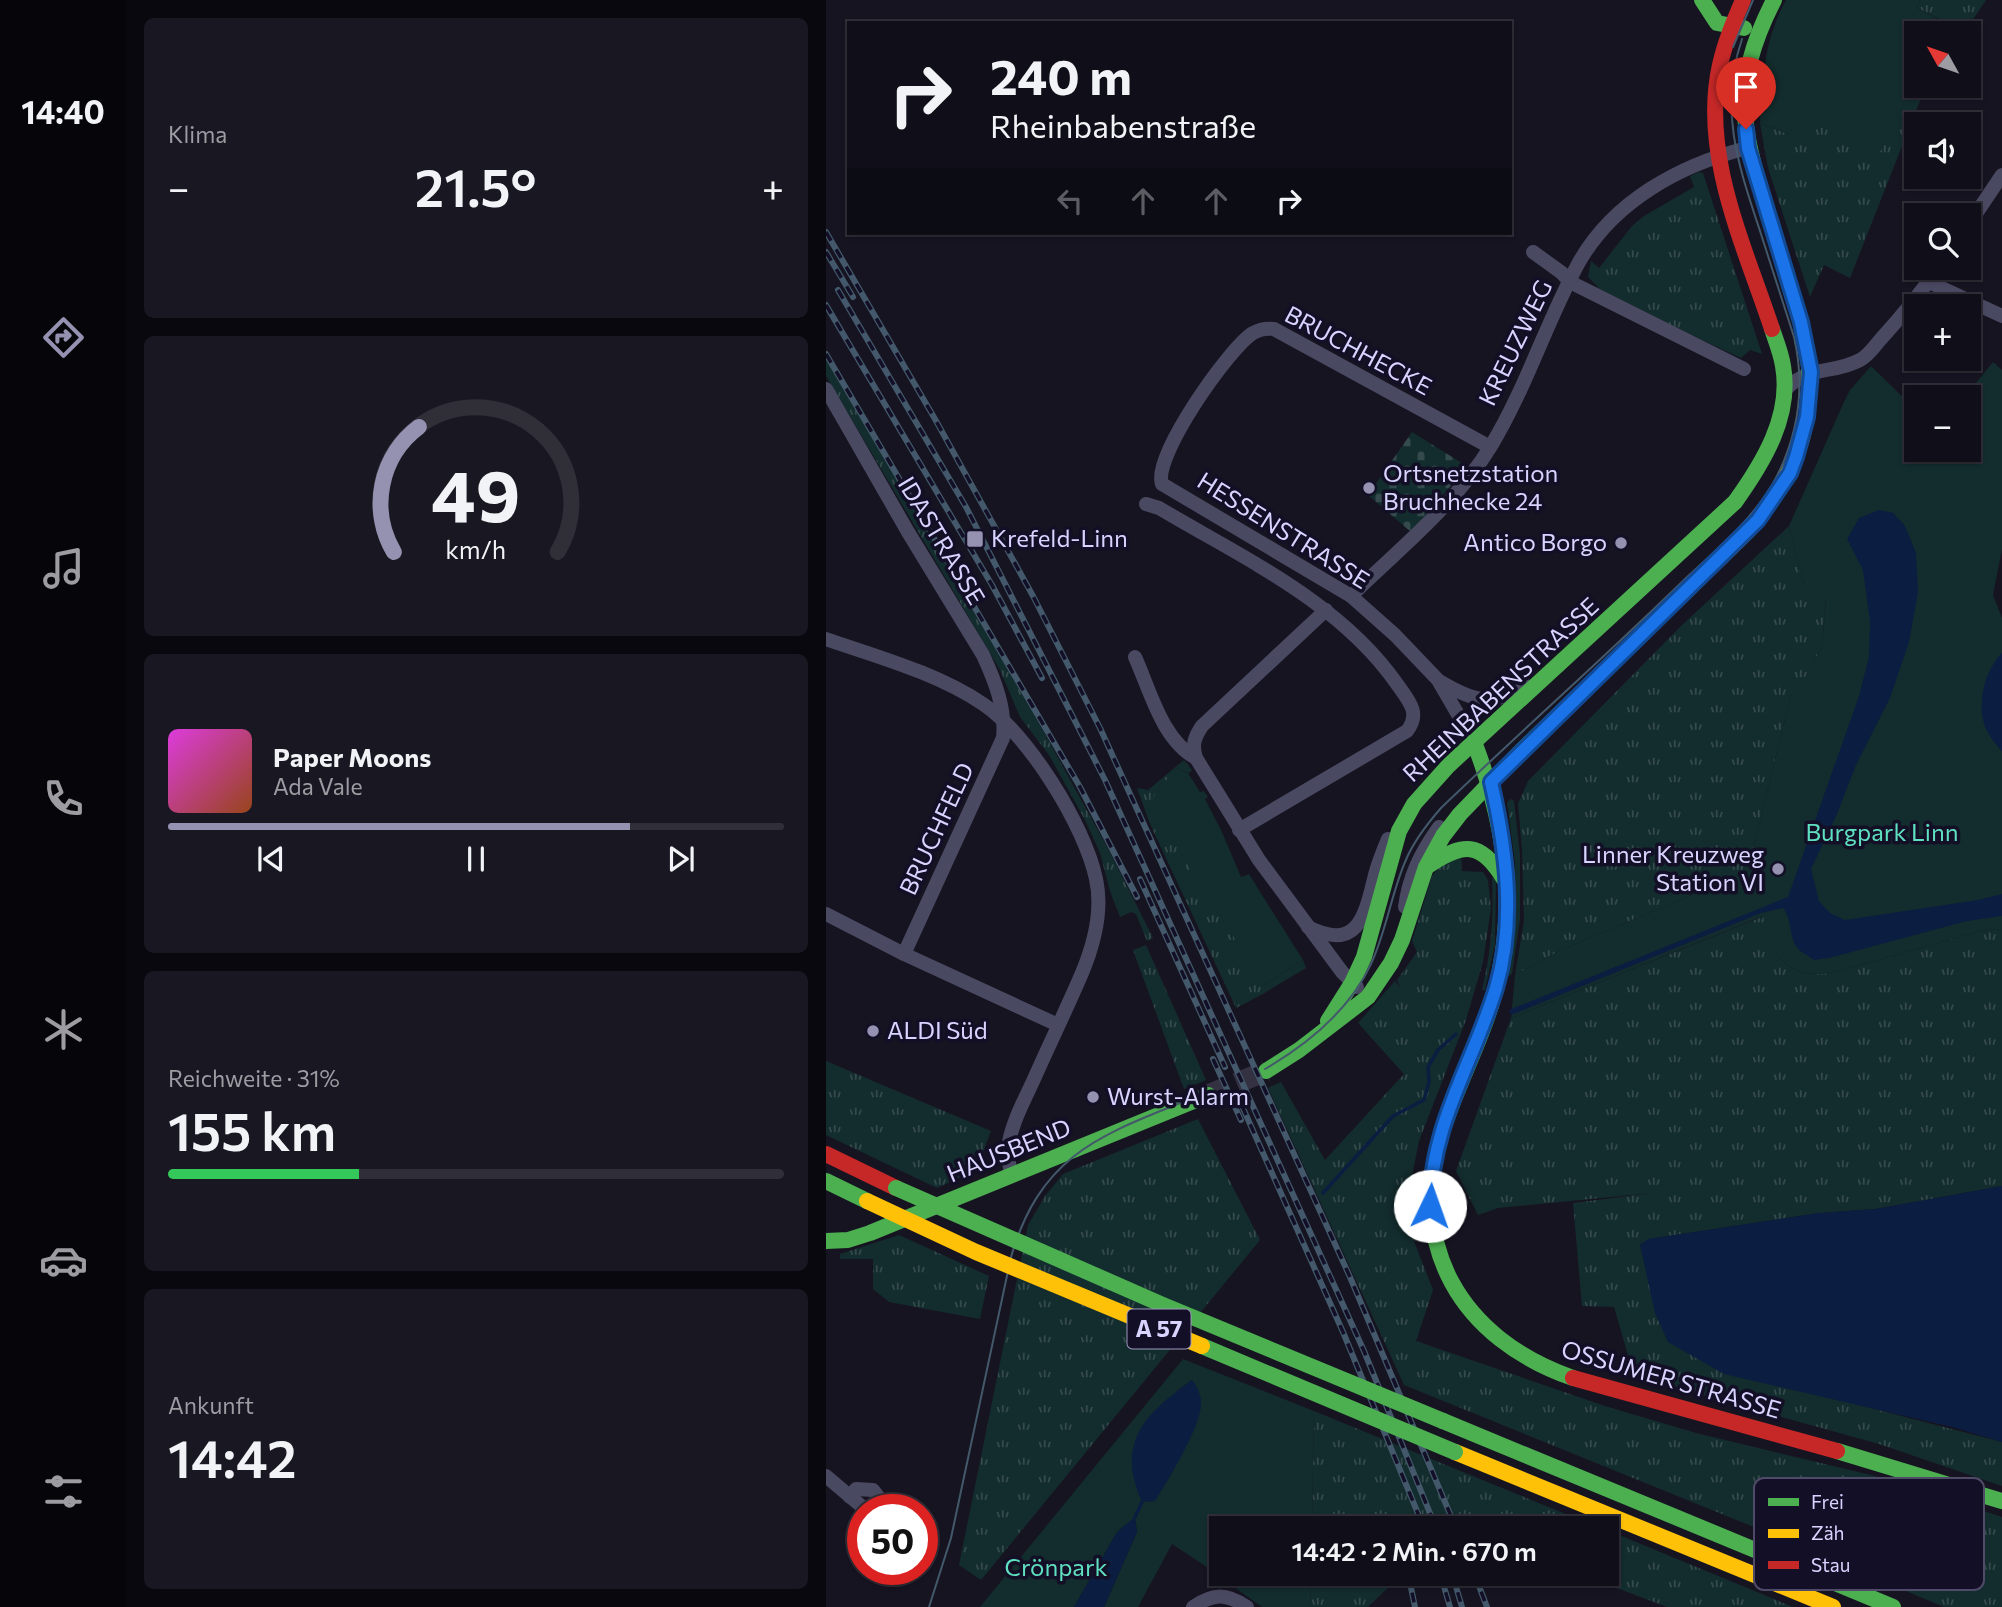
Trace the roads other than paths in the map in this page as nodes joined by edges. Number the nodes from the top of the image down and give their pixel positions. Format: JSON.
{"nodes":[{"id":1,"x":1702,"y":0,"type":"edge"},
{"id":2,"x":1743,"y":0,"type":"edge"},
{"id":3,"x":1755,"y":0,"type":"edge"},
{"id":4,"x":1774,"y":0,"type":"edge"},
{"id":5,"x":1760,"y":26,"type":"junction"},
{"id":6,"x":1730,"y":27,"type":"junction"},
{"id":7,"x":1748,"y":148,"type":"junction"},
{"id":8,"x":1717,"y":156,"type":"junction"},
{"id":9,"x":2002,"y":175,"type":"edge"},
{"id":10,"x":1981,"y":206,"type":"edge"},
{"id":11,"x":1533,"y":252,"type":"dead end"},
{"id":12,"x":1570,"y":282,"type":"junction"},
{"id":13,"x":1928,"y":282,"type":"joint"},
{"id":14,"x":2002,"y":316,"type":"edge"},
{"id":15,"x":1744,"y":369,"type":"dead end"},
{"id":16,"x":1811,"y":372,"type":"junction"},
{"id":17,"x":826,"y":389,"type":"edge"},
{"id":18,"x":1786,"y":389,"type":"junction"},
{"id":19,"x":1490,"y":447,"type":"junction"},
{"id":20,"x":1162,"y":484,"type":"joint"},
{"id":21,"x":1146,"y":504,"type":"dead end"},
{"id":22,"x":1657,"y":575,"type":"junction"},
{"id":23,"x":1351,"y":596,"type":"junction"},
{"id":24,"x":1326,"y":610,"type":"junction"},
{"id":25,"x":826,"y":639,"type":"edge"},
{"id":26,"x":1135,"y":657,"type":"dead end"},
{"id":27,"x":1563,"y":662,"type":"junction"},
{"id":28,"x":1438,"y":680,"type":"junction"},
{"id":29,"x":1005,"y":721,"type":"junction"},
{"id":30,"x":1474,"y":741,"type":"junction"},
{"id":31,"x":1196,"y":758,"type":"junction"},
{"id":32,"x":1486,"y":770,"type":"junction"},
{"id":33,"x":1412,"y":809,"type":"junction"},
{"id":34,"x":1239,"y":830,"type":"junction"},
{"id":35,"x":1426,"y":867,"type":"junction"},
{"id":36,"x":1506,"y":883,"type":"junction"},
{"id":37,"x":826,"y":915,"type":"edge"},
{"id":38,"x":1307,"y":926,"type":"junction"},
{"id":39,"x":1402,"y":940,"type":"junction"},
{"id":40,"x":904,"y":954,"type":"junction"},
{"id":41,"x":1352,"y":983,"type":"junction"},
{"id":42,"x":1368,"y":997,"type":"junction"},
{"id":43,"x":1058,"y":1025,"type":"junction"},
{"id":44,"x":1302,"y":1048,"type":"junction"},
{"id":45,"x":1266,"y":1071,"type":"tunnel mouth"},
{"id":46,"x":1208,"y":1094,"type":"tunnel mouth"},
{"id":47,"x":826,"y":1154,"type":"edge"},
{"id":48,"x":1011,"y":1174,"type":"junction"},
{"id":49,"x":826,"y":1181,"type":"edge"},
{"id":50,"x":826,"y":1241,"type":"edge"},
{"id":51,"x":826,"y":1476,"type":"edge"},
{"id":52,"x":1931,"y":1478,"type":"edge"},
{"id":53,"x":847,"y":1494,"type":"edge"},
{"id":54,"x":852,"y":1494,"type":"edge"},
{"id":55,"x":876,"y":1494,"type":"edge"},
{"id":56,"x":1984,"y":1495,"type":"edge"},
{"id":57,"x":2002,"y":1501,"type":"edge"},
{"id":58,"x":1754,"y":1549,"type":"edge"},
{"id":59,"x":1754,"y":1575,"type":"edge"},
{"id":60,"x":1792,"y":1590,"type":"edge"},
{"id":61,"x":1853,"y":1590,"type":"edge"},
{"id":62,"x":1194,"y":1607,"type":"edge"},
{"id":63,"x":1247,"y":1607,"type":"edge"},
{"id":64,"x":1833,"y":1607,"type":"edge"},
{"id":65,"x":1894,"y":1607,"type":"edge"}],
"edges":[{"from":1,"to":6,"type":"main road"},
{"from":2,"to":6,"type":"main road"},
{"from":3,"to":5,"type":"main road"},
{"from":4,"to":5,"type":"main road","name":"RHEINBABENSTRASSE"},
{"from":5,"to":6,"type":"main road"},
{"from":5,"to":7,"type":"main road","name":"RHEINBABENSTRASSE"},
{"from":6,"to":8,"type":"main road"},
{"from":7,"to":8,"type":"street","name":"KREUZWEG"},
{"from":7,"to":16,"type":"main road","name":"RHEINBABENSTRASSE"},
{"from":8,"to":12,"type":"street","name":"KREUZWEG"},
{"from":8,"to":18,"type":"main road"},
{"from":9,"to":10,"type":"street"},
{"from":11,"to":12,"type":"street"},
{"from":12,"to":15,"type":"street"},
{"from":12,"to":19,"type":"street","name":"KREUZWEG"},
{"from":13,"to":14,"type":"street"},
{"from":13,"to":16,"type":"street"},
{"from":16,"to":18,"type":"street"},
{"from":16,"to":32,"type":"main road","name":"RHEINBABENSTRASSE"},
{"from":17,"to":29,"type":"street","name":"IDASTRASSE"},
{"from":18,"to":22,"type":"main road","name":"RHEINBABENSTRASSE"},
{"from":19,"to":20,"type":"street","name":"BRUCHHECKE"},
{"from":19,"to":23,"type":"street","name":"KREUZWEG"},
{"from":20,"to":23,"type":"street","name":"HESSENSTRASSE"},
{"from":21,"to":24,"type":"street"},
{"from":22,"to":27,"type":"main road","name":"RHEINBABENSTRASSE"},
{"from":22,"to":32,"type":"street","name":"RHEINBABENSTRASSE"},
{"from":23,"to":28,"type":"street","name":"HESSENSTRASSE"},
{"from":24,"to":31,"type":"street"},
{"from":24,"to":34,"type":"street"},
{"from":25,"to":29,"type":"street"},
{"from":26,"to":31,"type":"street"},
{"from":27,"to":28,"type":"street","name":"HESSENSTRASSE"},
{"from":27,"to":30,"type":"main road","name":"RHEINBABENSTRASSE"},
{"from":28,"to":30,"type":"street","name":"HESSENSTRASSE"},
{"from":29,"to":40,"type":"street","name":"BRUCHFELD"},
{"from":29,"to":43,"type":"street"},
{"from":30,"to":32,"type":"main road","name":"OSSUMER STRASSE"},
{"from":30,"to":33,"type":"main road","name":"RHEINBABENSTRASSE"},
{"from":31,"to":34,"type":"street"},
{"from":32,"to":35,"type":"main road","name":"RHEINBABENSTRASSE"},
{"from":32,"to":36,"type":"main road","name":"OSSUMER STRASSE"},
{"from":32,"to":39,"type":"street"},
{"from":33,"to":38,"type":"street"},
{"from":33,"to":41,"type":"main road","name":"RHEINBABENSTRASSE"},
{"from":34,"to":38,"type":"street"},
{"from":35,"to":36,"type":"main road"},
{"from":35,"to":39,"type":"main road","name":"RHEINBABENSTRASSE"},
{"from":36,"to":52,"type":"main road","name":"OSSUMER STRASSE"},
{"from":37,"to":40,"type":"street"},
{"from":38,"to":41,"type":"street"},
{"from":39,"to":42,"type":"main road","name":"RHEINBABENSTRASSE"},
{"from":40,"to":43,"type":"street"},
{"from":41,"to":42,"type":"street"},
{"from":41,"to":44,"type":"main road","name":"RHEINBABENSTRASSE"},
{"from":42,"to":44,"type":"main road","name":"RHEINBABENSTRASSE"},
{"from":43,"to":48,"type":"street"},
{"from":44,"to":45,"type":"main road"},
{"from":46,"to":48,"type":"main road","name":"HAUSBEND"},
{"from":47,"to":58,"type":"main road","number":"A 57","bridge":true},
{"from":48,"to":50,"type":"main road","name":"HAUSBEND"},
{"from":49,"to":59,"type":"main road","number":"A 57","bridge":true},
{"from":51,"to":53,"type":"street"},
{"from":54,"to":55,"type":"street"},
{"from":56,"to":57,"type":"main road","name":"OSSUMER STRASSE"},
{"from":60,"to":64,"type":"main road","number":"A 57","bridge":true},
{"from":61,"to":65,"type":"main road","number":"A 57","bridge":true},
{"from":62,"to":63,"type":"street"}]}
